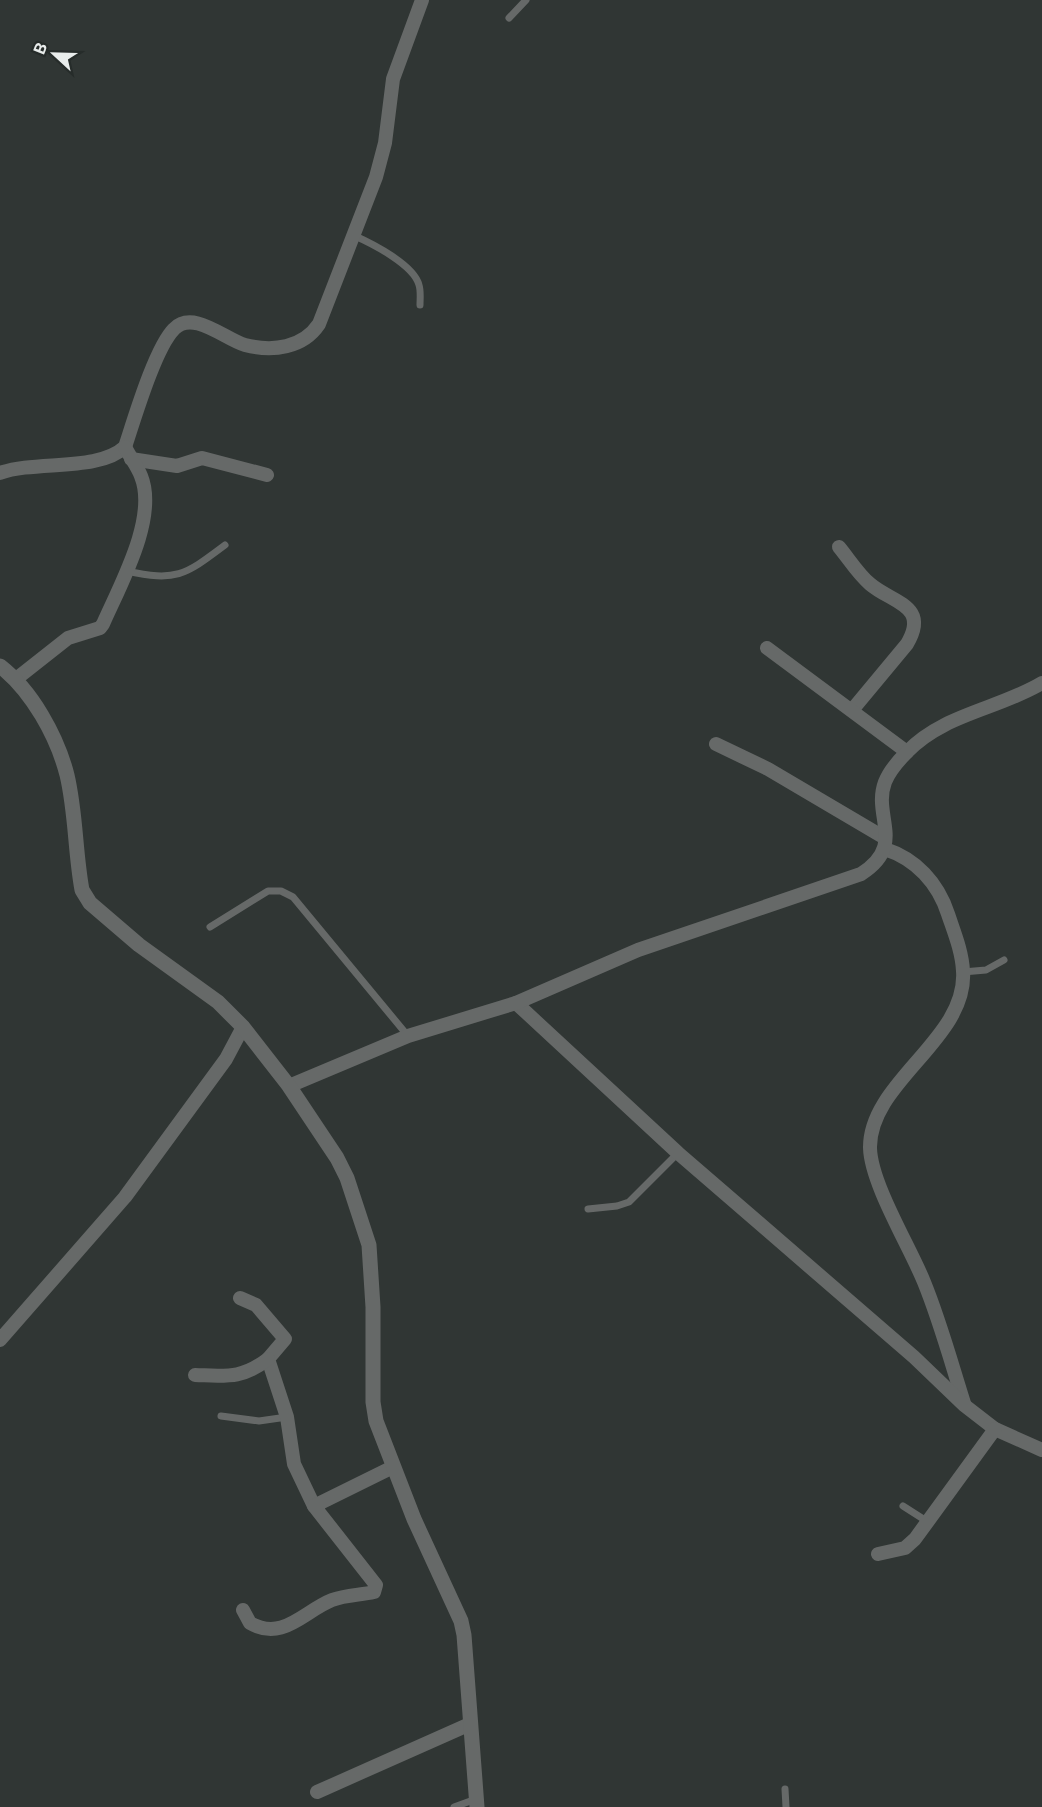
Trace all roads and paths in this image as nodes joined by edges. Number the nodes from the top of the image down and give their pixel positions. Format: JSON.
{"nodes":[{"id":1,"x":422,"y":0,"type":"edge"},
{"id":2,"x":526,"y":0,"type":"edge"},
{"id":3,"x":509,"y":18,"type":"dead end"},
{"id":4,"x":355,"y":236,"type":"junction"},
{"id":5,"x":420,"y":305,"type":"dead end"},
{"id":6,"x":128,"y":453,"type":"junction"},
{"id":7,"x":0,"y":473,"type":"edge"},
{"id":8,"x":267,"y":475,"type":"dead end"},
{"id":9,"x":225,"y":545,"type":"dead end"},
{"id":10,"x":839,"y":548,"type":"dead end"},
{"id":11,"x":126,"y":571,"type":"junction"},
{"id":12,"x":767,"y":648,"type":"dead end"},
{"id":13,"x":0,"y":666,"type":"edge"},
{"id":14,"x":16,"y":679,"type":"junction"},
{"id":15,"x":1042,"y":683,"type":"edge"},
{"id":16,"x":853,"y":709,"type":"junction"},
{"id":17,"x":716,"y":744,"type":"dead end"},
{"id":18,"x":907,"y":752,"type":"junction"},
{"id":19,"x":885,"y":844,"type":"junction"},
{"id":20,"x":210,"y":927,"type":"dead end"},
{"id":21,"x":1004,"y":960,"type":"dead end"},
{"id":22,"x":963,"y":972,"type":"junction"},
{"id":23,"x":516,"y":1003,"type":"junction"},
{"id":24,"x":243,"y":1027,"type":"junction"},
{"id":25,"x":408,"y":1036,"type":"junction"},
{"id":26,"x":289,"y":1086,"type":"junction"},
{"id":27,"x":678,"y":1153,"type":"junction"},
{"id":28,"x":588,"y":1209,"type":"dead end"},
{"id":29,"x":240,"y":1298,"type":"dead end"},
{"id":30,"x":0,"y":1340,"type":"edge"},
{"id":31,"x":268,"y":1359,"type":"junction"},
{"id":32,"x":195,"y":1375,"type":"dead end"},
{"id":33,"x":964,"y":1405,"type":"junction"},
{"id":34,"x":221,"y":1416,"type":"dead end"},
{"id":35,"x":286,"y":1417,"type":"junction"},
{"id":36,"x":995,"y":1429,"type":"junction"},
{"id":37,"x":1042,"y":1450,"type":"edge"},
{"id":38,"x":393,"y":1467,"type":"junction"},
{"id":39,"x":314,"y":1506,"type":"junction"},
{"id":40,"x":903,"y":1506,"type":"dead end"},
{"id":41,"x":928,"y":1522,"type":"junction"},
{"id":42,"x":878,"y":1554,"type":"dead end"},
{"id":43,"x":243,"y":1610,"type":"dead end"},
{"id":44,"x":470,"y":1725,"type":"junction"},
{"id":45,"x":785,"y":1789,"type":"dead end"},
{"id":46,"x":317,"y":1792,"type":"dead end"},
{"id":47,"x":477,"y":1803,"type":"edge"},
{"id":48,"x":454,"y":1807,"type":"edge"},
{"id":49,"x":786,"y":1807,"type":"edge"}],
"edges":[{"from":1,"to":4,"type":"street"},
{"from":2,"to":3,"type":"lane"},
{"from":4,"to":5,"type":"lane"},
{"from":4,"to":6,"type":"street"},
{"from":6,"to":7,"type":"street"},
{"from":6,"to":8,"type":"street"},
{"from":6,"to":11,"type":"street"},
{"from":9,"to":11,"type":"lane"},
{"from":10,"to":16,"type":"street"},
{"from":11,"to":14,"type":"street"},
{"from":12,"to":16,"type":"street"},
{"from":13,"to":14,"type":"street"},
{"from":14,"to":24,"type":"street"},
{"from":15,"to":18,"type":"street"},
{"from":16,"to":18,"type":"street"},
{"from":17,"to":19,"type":"street"},
{"from":18,"to":19,"type":"street"},
{"from":19,"to":22,"type":"street"},
{"from":19,"to":23,"type":"street"},
{"from":20,"to":25,"type":"lane"},
{"from":21,"to":22,"type":"lane"},
{"from":22,"to":33,"type":"street"},
{"from":23,"to":25,"type":"street"},
{"from":23,"to":27,"type":"street"},
{"from":24,"to":26,"type":"street"},
{"from":24,"to":30,"type":"street"},
{"from":25,"to":26,"type":"street"},
{"from":26,"to":38,"type":"street"},
{"from":27,"to":28,"type":"lane"},
{"from":27,"to":33,"type":"street"},
{"from":29,"to":31,"type":"street"},
{"from":31,"to":32,"type":"street"},
{"from":31,"to":35,"type":"street"},
{"from":33,"to":36,"type":"street"},
{"from":34,"to":35,"type":"lane"},
{"from":35,"to":39,"type":"street"},
{"from":36,"to":37,"type":"street"},
{"from":36,"to":41,"type":"street"},
{"from":38,"to":39,"type":"street"},
{"from":38,"to":44,"type":"street"},
{"from":39,"to":43,"type":"street"},
{"from":40,"to":41,"type":"lane"},
{"from":41,"to":42,"type":"street"},
{"from":44,"to":46,"type":"street"},
{"from":44,"to":47,"type":"street"},
{"from":45,"to":49,"type":"lane"},
{"from":47,"to":48,"type":"lane"}]}
